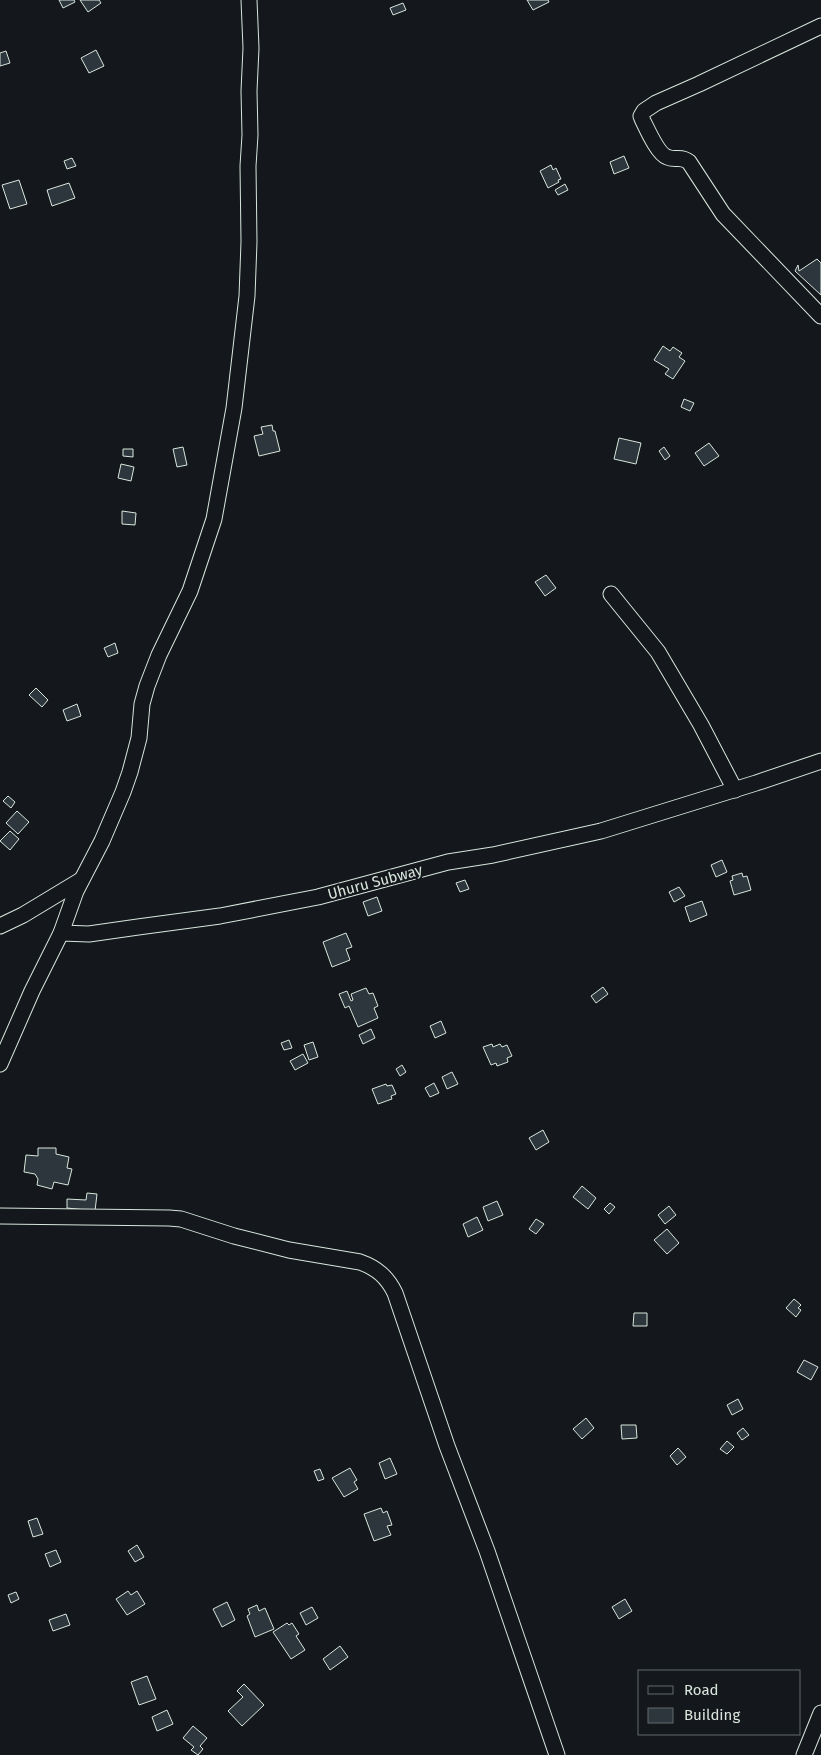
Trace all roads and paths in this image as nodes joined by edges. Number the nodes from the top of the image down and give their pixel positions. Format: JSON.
{"nodes":[{"id":1,"x":249,"y":0,"type":"edge"},
{"id":2,"x":821,"y":26,"type":"edge"},
{"id":3,"x":821,"y":316,"type":"edge"},
{"id":4,"x":611,"y":594,"type":"dead end"},
{"id":5,"x":821,"y":761,"type":"edge"},
{"id":6,"x":736,"y":790,"type":"junction"},
{"id":7,"x":81,"y":880,"type":"junction"},
{"id":8,"x":0,"y":926,"type":"edge"},
{"id":9,"x":61,"y":933,"type":"junction"},
{"id":10,"x":0,"y":1064,"type":"edge"},
{"id":11,"x":0,"y":1216,"type":"edge"},
{"id":12,"x":821,"y":1713,"type":"edge"},
{"id":13,"x":558,"y":1755,"type":"edge"},
{"id":14,"x":804,"y":1755,"type":"edge"}],
"edges":[{"from":1,"to":7,"type":"street"},
{"from":2,"to":3,"type":"street"},
{"from":4,"to":6,"type":"street"},
{"from":5,"to":6,"type":"street","name":"Uhuru Subway"},
{"from":6,"to":9,"type":"street","name":"Uhuru Subway"},
{"from":7,"to":8,"type":"street"},
{"from":7,"to":9,"type":"street"},
{"from":9,"to":10,"type":"street"},
{"from":11,"to":13,"type":"street"},
{"from":12,"to":14,"type":"street"}]}
